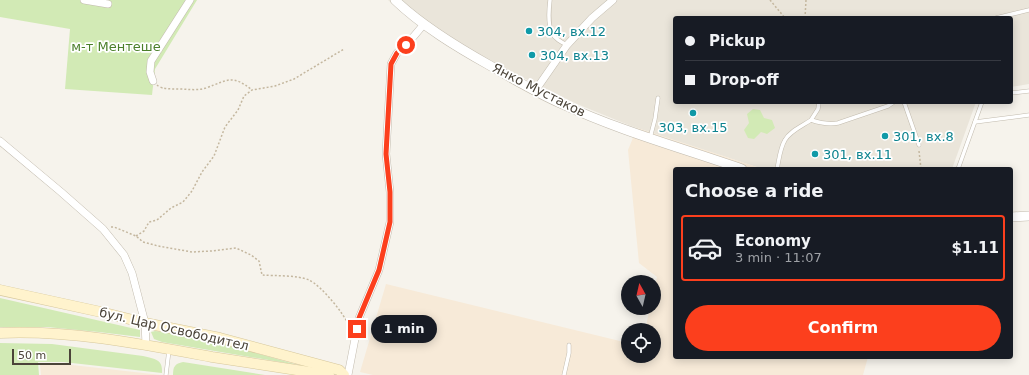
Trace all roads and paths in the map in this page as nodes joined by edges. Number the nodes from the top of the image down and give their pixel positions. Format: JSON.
{"nodes":[{"id":1,"x":84,"y":0,"type":"edge"},
{"id":2,"x":190,"y":0,"type":"edge"},
{"id":3,"x":394,"y":0,"type":"edge"},
{"id":4,"x":550,"y":0,"type":"edge"},
{"id":5,"x":613,"y":0,"type":"edge"},
{"id":6,"x":770,"y":0,"type":"edge"},
{"id":7,"x":806,"y":0,"type":"edge"},
{"id":8,"x":108,"y":4,"type":"dead end"},
{"id":9,"x":1029,"y":10,"type":"edge"},
{"id":10,"x":783,"y":16,"type":"edge"},
{"id":11,"x":805,"y":16,"type":"edge"},
{"id":12,"x":1004,"y":16,"type":"edge"},
{"id":13,"x":424,"y":24,"type":"junction"},
{"id":14,"x":567,"y":45,"type":"junction"},
{"id":15,"x":344,"y":49,"type":"dead end"},
{"id":16,"x":153,"y":81,"type":"joint"},
{"id":17,"x":252,"y":90,"type":"junction"},
{"id":18,"x":535,"y":91,"type":"junction"},
{"id":19,"x":1029,"y":91,"type":"edge"},
{"id":20,"x":1013,"y":93,"type":"edge"},
{"id":21,"x":658,"y":98,"type":"dead end"},
{"id":22,"x":819,"y":104,"type":"edge"},
{"id":23,"x":891,"y":104,"type":"edge"},
{"id":24,"x":905,"y":104,"type":"edge"},
{"id":25,"x":981,"y":104,"type":"edge"},
{"id":26,"x":1029,"y":115,"type":"edge"},
{"id":27,"x":811,"y":120,"type":"junction"},
{"id":28,"x":976,"y":122,"type":"junction"},
{"id":29,"x":650,"y":138,"type":"junction"},
{"id":30,"x":0,"y":141,"type":"edge"},
{"id":31,"x":919,"y":145,"type":"joint"},
{"id":32,"x":736,"y":167,"type":"edge"},
{"id":33,"x":778,"y":167,"type":"edge"},
{"id":34,"x":921,"y":167,"type":"edge"},
{"id":35,"x":959,"y":167,"type":"edge"},
{"id":36,"x":1029,"y":216,"type":"edge"},
{"id":37,"x":1013,"y":217,"type":"edge"},
{"id":38,"x":103,"y":229,"type":"junction"},
{"id":39,"x":136,"y":236,"type":"junction"},
{"id":40,"x":0,"y":290,"type":"edge"},
{"id":41,"x":145,"y":323,"type":"junction"},
{"id":42,"x":0,"y":333,"type":"edge"},
{"id":43,"x":351,"y":333,"type":"dead end"},
{"id":44,"x":146,"y":345,"type":"junction"},
{"id":45,"x":569,"y":345,"type":"dead end"},
{"id":46,"x":169,"y":349,"type":"junction"},
{"id":47,"x":309,"y":373,"type":"edge"},
{"id":48,"x":166,"y":375,"type":"edge"},
{"id":49,"x":329,"y":375,"type":"edge"},
{"id":50,"x":344,"y":375,"type":"edge"},
{"id":51,"x":348,"y":375,"type":"edge"},
{"id":52,"x":564,"y":375,"type":"edge"}],
"edges":[{"from":1,"to":8,"type":"street"},
{"from":2,"to":16,"type":"street"},
{"from":3,"to":13,"type":"street","name":"Янко Мустаков"},
{"from":4,"to":14,"type":"lane"},
{"from":5,"to":14,"type":"street"},
{"from":6,"to":10,"type":"path"},
{"from":7,"to":11,"type":"path"},
{"from":9,"to":12,"type":"lane"},
{"from":13,"to":18,"type":"street","name":"Янко Мустаков"},
{"from":13,"to":51,"type":"street"},
{"from":14,"to":18,"type":"street"},
{"from":15,"to":17,"type":"path"},
{"from":16,"to":17,"type":"path"},
{"from":17,"to":39,"type":"path"},
{"from":18,"to":29,"type":"street","name":"Янко Мустаков"},
{"from":19,"to":20,"type":"lane"},
{"from":21,"to":29,"type":"lane"},
{"from":22,"to":27,"type":"lane"},
{"from":23,"to":27,"type":"lane"},
{"from":24,"to":31,"type":"lane"},
{"from":25,"to":28,"type":"lane"},
{"from":26,"to":28,"type":"lane"},
{"from":27,"to":33,"type":"lane"},
{"from":28,"to":35,"type":"lane"},
{"from":29,"to":32,"type":"street","name":"Янко Мустаков"},
{"from":30,"to":38,"type":"street"},
{"from":31,"to":34,"type":"path"},
{"from":36,"to":37,"type":"street"},
{"from":38,"to":39,"type":"path"},
{"from":38,"to":41,"type":"street"},
{"from":39,"to":43,"type":"path"},
{"from":40,"to":41,"type":"main road","name":"бул. Цар Освободител"},
{"from":41,"to":44,"type":"street"},
{"from":41,"to":50,"type":"main road","name":"бул. Цар Освободител"},
{"from":42,"to":44,"type":"main road","name":"бул. Цар Освободител"},
{"from":44,"to":46,"type":"main road","name":"бул. Цар Освободител"},
{"from":45,"to":52,"type":"lane"},
{"from":46,"to":47,"type":"main road","name":"бул. Цар Освободител"},
{"from":46,"to":48,"type":"lane"},
{"from":47,"to":49,"type":"main road","name":"бул. Цар Освободител"}]}
